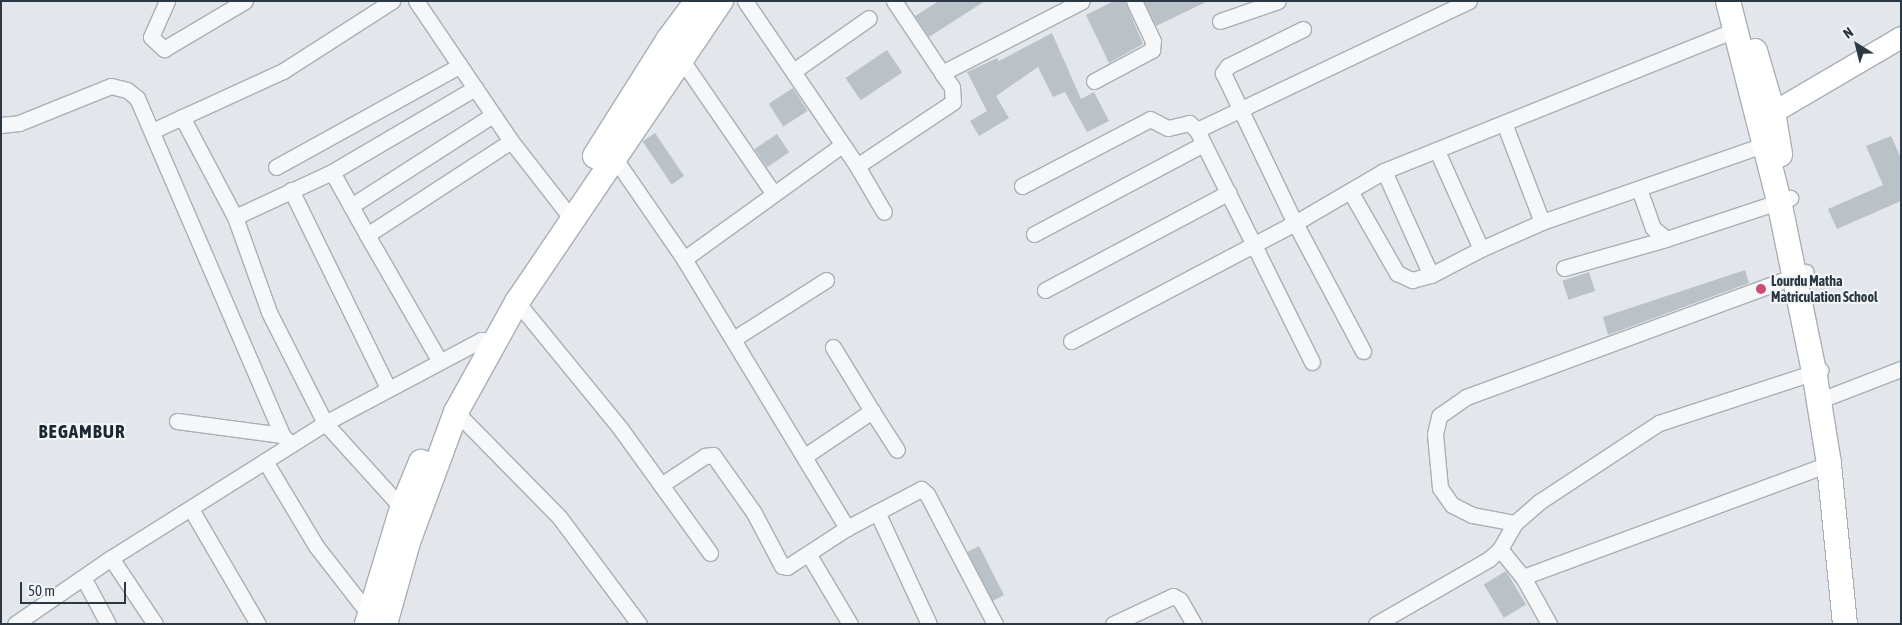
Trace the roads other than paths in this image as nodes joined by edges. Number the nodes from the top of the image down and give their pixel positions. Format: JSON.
{"nodes":[{"id":1,"x":245,"y":1,"type":"edge"},
{"id":2,"x":392,"y":1,"type":"edge"},
{"id":3,"x":697,"y":1,"type":"edge"},
{"id":4,"x":720,"y":1,"type":"edge"},
{"id":5,"x":745,"y":1,"type":"edge"},
{"id":6,"x":894,"y":1,"type":"edge"},
{"id":7,"x":1082,"y":1,"type":"edge"},
{"id":8,"x":1134,"y":1,"type":"edge"},
{"id":9,"x":1278,"y":1,"type":"edge"},
{"id":10,"x":1469,"y":1,"type":"edge"},
{"id":11,"x":1728,"y":1,"type":"edge"},
{"id":12,"x":1742,"y":1,"type":"edge"},
{"id":13,"x":165,"y":3,"type":"edge"},
{"id":14,"x":421,"y":3,"type":"edge"},
{"id":15,"x":868,"y":18,"type":"dead end"},
{"id":16,"x":1220,"y":22,"type":"dead end"},
{"id":17,"x":1303,"y":29,"type":"dead end"},
{"id":18,"x":1734,"y":30,"type":"junction"},
{"id":19,"x":1901,"y":37,"type":"edge"},
{"id":20,"x":674,"y":49,"type":"junction"},
{"id":21,"x":459,"y":66,"type":"junction"},
{"id":22,"x":795,"y":70,"type":"junction"},
{"id":23,"x":942,"y":73,"type":"junction"},
{"id":24,"x":1094,"y":81,"type":"dead end"},
{"id":25,"x":475,"y":88,"type":"junction"},
{"id":26,"x":1240,"y":110,"type":"junction"},
{"id":27,"x":1773,"y":112,"type":"junction"},
{"id":28,"x":493,"y":115,"type":"junction"},
{"id":29,"x":182,"y":117,"type":"junction"},
{"id":30,"x":1504,"y":124,"type":"junction"},
{"id":31,"x":1,"y":125,"type":"edge"},
{"id":32,"x":152,"y":131,"type":"junction"},
{"id":33,"x":1200,"y":137,"type":"junction"},
{"id":34,"x":511,"y":141,"type":"junction"},
{"id":35,"x":1770,"y":143,"type":"junction"},
{"id":36,"x":842,"y":145,"type":"junction"},
{"id":37,"x":609,"y":149,"type":"junction"},
{"id":38,"x":1437,"y":151,"type":"junction"},
{"id":39,"x":857,"y":166,"type":"junction"},
{"id":40,"x":276,"y":167,"type":"dead end"},
{"id":41,"x":1384,"y":171,"type":"junction"},
{"id":42,"x":332,"y":172,"type":"junction"},
{"id":43,"x":1022,"y":186,"type":"dead end"},
{"id":44,"x":1639,"y":189,"type":"junction"},
{"id":45,"x":291,"y":190,"type":"junction"},
{"id":46,"x":1350,"y":191,"type":"junction"},
{"id":47,"x":1229,"y":192,"type":"junction"},
{"id":48,"x":774,"y":194,"type":"junction"},
{"id":49,"x":1785,"y":199,"type":"junction"},
{"id":50,"x":351,"y":206,"type":"junction"},
{"id":51,"x":568,"y":212,"type":"junction"},
{"id":52,"x":884,"y":212,"type":"dead end"},
{"id":53,"x":235,"y":217,"type":"junction"},
{"id":54,"x":1542,"y":222,"type":"junction"},
{"id":55,"x":1296,"y":223,"type":"junction"},
{"id":56,"x":367,"y":234,"type":"junction"},
{"id":57,"x":1034,"y":234,"type":"dead end"},
{"id":58,"x":1666,"y":239,"type":"junction"},
{"id":59,"x":1253,"y":244,"type":"junction"},
{"id":60,"x":1481,"y":249,"type":"junction"},
{"id":61,"x":684,"y":258,"type":"junction"},
{"id":62,"x":1564,"y":268,"type":"dead end"},
{"id":63,"x":1799,"y":274,"type":"junction"},
{"id":64,"x":1431,"y":275,"type":"junction"},
{"id":65,"x":826,"y":280,"type":"dead end"},
{"id":66,"x":1045,"y":290,"type":"dead end"},
{"id":67,"x":517,"y":302,"type":"junction"},
{"id":68,"x":735,"y":338,"type":"junction"},
{"id":69,"x":488,"y":340,"type":"junction"},
{"id":70,"x":1071,"y":341,"type":"dead end"},
{"id":71,"x":833,"y":347,"type":"dead end"},
{"id":72,"x":1363,"y":351,"type":"dead end"},
{"id":73,"x":439,"y":360,"type":"junction"},
{"id":74,"x":1312,"y":362,"type":"dead end"},
{"id":75,"x":1819,"y":370,"type":"junction"},
{"id":76,"x":1901,"y":370,"type":"edge"},
{"id":77,"x":388,"y":388,"type":"junction"},
{"id":78,"x":1828,"y":397,"type":"junction"},
{"id":79,"x":872,"y":411,"type":"junction"},
{"id":80,"x":456,"y":412,"type":"junction"},
{"id":81,"x":177,"y":421,"type":"dead end"},
{"id":82,"x":325,"y":423,"type":"junction"},
{"id":83,"x":286,"y":440,"type":"junction"},
{"id":84,"x":897,"y":450,"type":"dead end"},
{"id":85,"x":805,"y":456,"type":"junction"},
{"id":86,"x":265,"y":461,"type":"junction"},
{"id":87,"x":1829,"y":464,"type":"junction"},
{"id":88,"x":661,"y":485,"type":"junction"},
{"id":89,"x":402,"y":508,"type":"junction"},
{"id":90,"x":191,"y":509,"type":"junction"},
{"id":91,"x":877,"y":512,"type":"junction"},
{"id":92,"x":1515,"y":524,"type":"junction"},
{"id":93,"x":848,"y":528,"type":"junction"},
{"id":94,"x":1500,"y":549,"type":"junction"},
{"id":95,"x":710,"y":553,"type":"dead end"},
{"id":96,"x":809,"y":555,"type":"junction"},
{"id":97,"x":111,"y":558,"type":"junction"},
{"id":98,"x":1523,"y":577,"type":"junction"},
{"id":99,"x":84,"y":579,"type":"junction"},
{"id":100,"x":374,"y":620,"type":"edge"},
{"id":101,"x":1384,"y":622,"type":"edge"},
{"id":102,"x":15,"y":624,"type":"edge"},
{"id":103,"x":108,"y":624,"type":"edge"},
{"id":104,"x":154,"y":624,"type":"edge"},
{"id":105,"x":258,"y":624,"type":"edge"},
{"id":106,"x":639,"y":624,"type":"edge"},
{"id":107,"x":850,"y":624,"type":"edge"},
{"id":108,"x":928,"y":624,"type":"edge"},
{"id":109,"x":995,"y":624,"type":"edge"},
{"id":110,"x":1113,"y":624,"type":"edge"},
{"id":111,"x":1194,"y":624,"type":"edge"},
{"id":112,"x":1549,"y":624,"type":"edge"},
{"id":113,"x":1844,"y":624,"type":"edge"},
{"id":114,"x":1856,"y":624,"type":"edge"}],
"edges":[{"from":1,"to":13,"type":"street"},
{"from":2,"to":29,"type":"street"},
{"from":3,"to":20,"type":"main road"},
{"from":4,"to":20,"type":"main road"},
{"from":5,"to":22,"type":"street"},
{"from":6,"to":23,"type":"street"},
{"from":7,"to":23,"type":"street"},
{"from":8,"to":24,"type":"street"},
{"from":9,"to":16,"type":"street"},
{"from":10,"to":26,"type":"street"},
{"from":11,"to":18,"type":"main road"},
{"from":12,"to":27,"type":"main road"},
{"from":14,"to":21,"type":"street"},
{"from":15,"to":22,"type":"street"},
{"from":17,"to":26,"type":"street"},
{"from":18,"to":30,"type":"street"},
{"from":18,"to":35,"type":"main road"},
{"from":19,"to":27,"type":"street"},
{"from":20,"to":37,"type":"main road"},
{"from":20,"to":48,"type":"street"},
{"from":21,"to":25,"type":"street"},
{"from":21,"to":40,"type":"street"},
{"from":22,"to":36,"type":"street"},
{"from":23,"to":39,"type":"street"},
{"from":25,"to":28,"type":"street"},
{"from":25,"to":42,"type":"street"},
{"from":26,"to":33,"type":"street"},
{"from":26,"to":55,"type":"street"},
{"from":27,"to":35,"type":"main road"},
{"from":28,"to":34,"type":"street"},
{"from":28,"to":50,"type":"street"},
{"from":29,"to":32,"type":"street"},
{"from":29,"to":53,"type":"street"},
{"from":30,"to":38,"type":"street"},
{"from":30,"to":54,"type":"street"},
{"from":31,"to":32,"type":"street"},
{"from":32,"to":83,"type":"street"},
{"from":33,"to":43,"type":"street"},
{"from":33,"to":47,"type":"street"},
{"from":33,"to":57,"type":"street"},
{"from":34,"to":51,"type":"street"},
{"from":34,"to":56,"type":"street"},
{"from":35,"to":44,"type":"street"},
{"from":35,"to":49,"type":"main road"},
{"from":36,"to":39,"type":"street"},
{"from":36,"to":48,"type":"street"},
{"from":37,"to":51,"type":"main road"},
{"from":37,"to":61,"type":"street"},
{"from":38,"to":41,"type":"street"},
{"from":38,"to":60,"type":"street"},
{"from":39,"to":52,"type":"street"},
{"from":41,"to":46,"type":"street"},
{"from":41,"to":64,"type":"street"},
{"from":42,"to":45,"type":"street"},
{"from":42,"to":50,"type":"street"},
{"from":44,"to":54,"type":"street"},
{"from":44,"to":58,"type":"street"},
{"from":45,"to":53,"type":"street"},
{"from":45,"to":77,"type":"street"},
{"from":46,"to":55,"type":"street"},
{"from":46,"to":64,"type":"street"},
{"from":47,"to":59,"type":"street"},
{"from":47,"to":66,"type":"street"},
{"from":48,"to":61,"type":"street"},
{"from":49,"to":58,"type":"street"},
{"from":49,"to":63,"type":"main road"},
{"from":50,"to":56,"type":"street"},
{"from":51,"to":67,"type":"main road"},
{"from":51,"to":69,"type":"main road"},
{"from":53,"to":82,"type":"street"},
{"from":54,"to":60,"type":"street"},
{"from":55,"to":59,"type":"street"},
{"from":55,"to":72,"type":"street"},
{"from":56,"to":73,"type":"street"},
{"from":58,"to":62,"type":"street"},
{"from":59,"to":70,"type":"street"},
{"from":59,"to":74,"type":"street"},
{"from":60,"to":64,"type":"street"},
{"from":61,"to":68,"type":"street"},
{"from":63,"to":75,"type":"main road"},
{"from":63,"to":92,"type":"street"},
{"from":65,"to":68,"type":"street"},
{"from":67,"to":69,"type":"main road"},
{"from":67,"to":88,"type":"street"},
{"from":68,"to":85,"type":"street"},
{"from":69,"to":73,"type":"street"},
{"from":69,"to":80,"type":"main road"},
{"from":69,"to":89,"type":"main road"},
{"from":71,"to":79,"type":"street"},
{"from":73,"to":77,"type":"street"},
{"from":75,"to":78,"type":"main road"},
{"from":75,"to":87,"type":"main road"},
{"from":75,"to":92,"type":"street"},
{"from":76,"to":78,"type":"street"},
{"from":77,"to":82,"type":"street"},
{"from":78,"to":114,"type":"main road"},
{"from":79,"to":84,"type":"street"},
{"from":79,"to":85,"type":"street"},
{"from":80,"to":100,"type":"main road"},
{"from":80,"to":106,"type":"street"},
{"from":81,"to":83,"type":"street"},
{"from":82,"to":83,"type":"street"},
{"from":82,"to":89,"type":"street"},
{"from":83,"to":86,"type":"street"},
{"from":85,"to":93,"type":"street"},
{"from":86,"to":90,"type":"street"},
{"from":86,"to":100,"type":"street"},
{"from":87,"to":98,"type":"street"},
{"from":87,"to":113,"type":"main road"},
{"from":88,"to":95,"type":"street"},
{"from":88,"to":96,"type":"street"},
{"from":89,"to":100,"type":"main road"},
{"from":90,"to":97,"type":"street"},
{"from":90,"to":105,"type":"street"},
{"from":91,"to":93,"type":"street"},
{"from":91,"to":108,"type":"street"},
{"from":91,"to":109,"type":"street"},
{"from":92,"to":94,"type":"street"},
{"from":93,"to":96,"type":"street"},
{"from":94,"to":98,"type":"street"},
{"from":94,"to":101,"type":"street"},
{"from":96,"to":107,"type":"street"},
{"from":97,"to":99,"type":"street"},
{"from":97,"to":104,"type":"street"},
{"from":98,"to":112,"type":"street"},
{"from":99,"to":102,"type":"street"},
{"from":99,"to":103,"type":"street"},
{"from":110,"to":111,"type":"street"}]}
